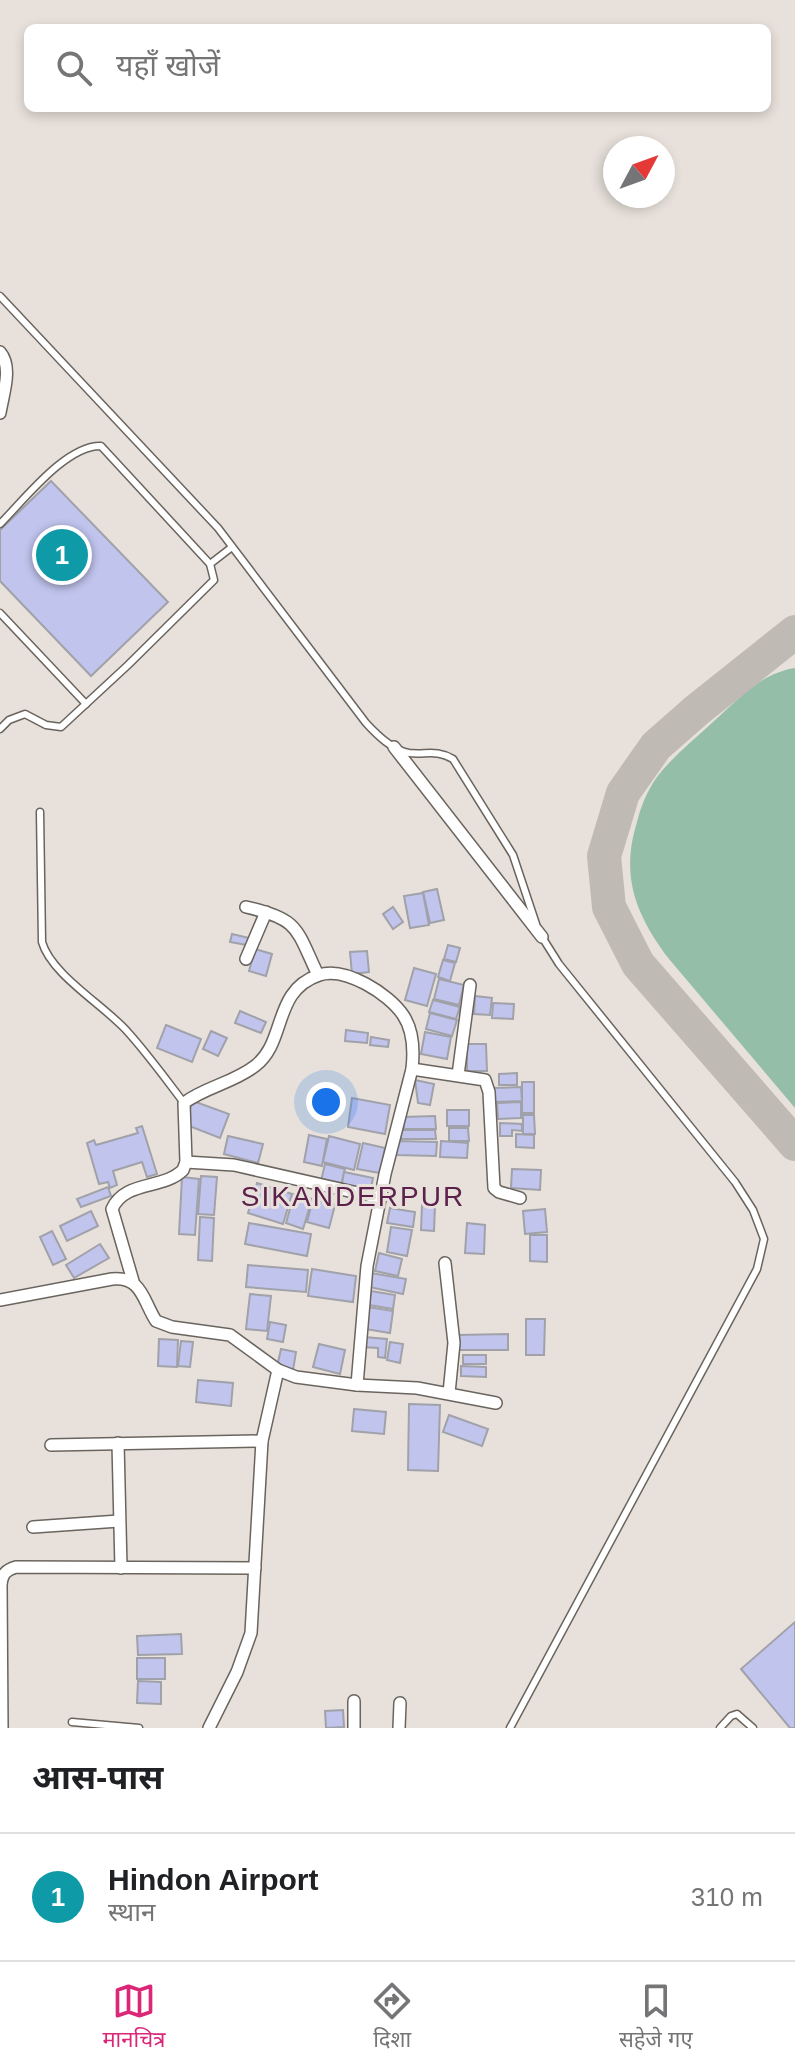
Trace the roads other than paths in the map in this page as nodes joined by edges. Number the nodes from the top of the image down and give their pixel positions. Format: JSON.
{"nodes":[{"id":1,"x":0,"y":296,"type":"edge"},
{"id":2,"x":0,"y":352,"type":"edge"},
{"id":3,"x":0,"y":413,"type":"edge"},
{"id":4,"x":0,"y":524,"type":"edge"},
{"id":5,"x":232,"y":547,"type":"junction"},
{"id":6,"x":210,"y":564,"type":"junction"},
{"id":7,"x":0,"y":613,"type":"edge"},
{"id":8,"x":86,"y":704,"type":"junction"},
{"id":9,"x":0,"y":729,"type":"edge"},
{"id":10,"x":394,"y":747,"type":"junction"},
{"id":11,"x":40,"y":812,"type":"dead end"},
{"id":12,"x":246,"y":907,"type":"dead end"},
{"id":13,"x":266,"y":912,"type":"junction"},
{"id":14,"x":542,"y":937,"type":"junction"},
{"id":15,"x":246,"y":959,"type":"dead end"},
{"id":16,"x":318,"y":975,"type":"junction"},
{"id":17,"x":470,"y":985,"type":"dead end"},
{"id":18,"x":412,"y":1069,"type":"junction"},
{"id":19,"x":458,"y":1075,"type":"junction"},
{"id":20,"x":184,"y":1103,"type":"junction"},
{"id":21,"x":186,"y":1162,"type":"junction"},
{"id":22,"x":380,"y":1198,"type":"junction"},
{"id":23,"x":520,"y":1198,"type":"dead end"},
{"id":24,"x":445,"y":1263,"type":"dead end"},
{"id":25,"x":133,"y":1281,"type":"junction"},
{"id":26,"x":0,"y":1300,"type":"edge"},
{"id":27,"x":278,"y":1370,"type":"junction"},
{"id":28,"x":357,"y":1385,"type":"junction"},
{"id":29,"x":449,"y":1393,"type":"junction"},
{"id":30,"x":496,"y":1403,"type":"dead end"},
{"id":31,"x":262,"y":1441,"type":"junction"},
{"id":32,"x":118,"y":1443,"type":"junction"},
{"id":33,"x":51,"y":1445,"type":"dead end"},
{"id":34,"x":119,"y":1521,"type":"junction"},
{"id":35,"x":33,"y":1527,"type":"dead end"},
{"id":36,"x":121,"y":1568,"type":"junction"},
{"id":37,"x":255,"y":1568,"type":"junction"},
{"id":38,"x":354,"y":1701,"type":"dead end"},
{"id":39,"x":400,"y":1703,"type":"dead end"},
{"id":40,"x":72,"y":1722,"type":"dead end"},
{"id":41,"x":2,"y":1728,"type":"edge"},
{"id":42,"x":139,"y":1728,"type":"edge"},
{"id":43,"x":209,"y":1728,"type":"edge"},
{"id":44,"x":354,"y":1728,"type":"edge"},
{"id":45,"x":399,"y":1728,"type":"edge"},
{"id":46,"x":510,"y":1728,"type":"edge"},
{"id":47,"x":720,"y":1728,"type":"edge"},
{"id":48,"x":753,"y":1728,"type":"edge"}],
"edges":[{"from":1,"to":5,"type":"lane"},
{"from":2,"to":3,"type":"street"},
{"from":4,"to":6,"type":"lane"},
{"from":5,"to":6,"type":"lane"},
{"from":5,"to":10,"type":"lane"},
{"from":6,"to":8,"type":"lane"},
{"from":7,"to":8,"type":"lane"},
{"from":8,"to":9,"type":"lane"},
{"from":10,"to":14,"type":"street"},
{"from":10,"to":14,"type":"lane"},
{"from":11,"to":20,"type":"lane"},
{"from":12,"to":13,"type":"street"},
{"from":13,"to":15,"type":"street"},
{"from":13,"to":16,"type":"street"},
{"from":14,"to":46,"type":"lane"},
{"from":16,"to":18,"type":"street"},
{"from":16,"to":20,"type":"street"},
{"from":17,"to":19,"type":"street"},
{"from":18,"to":19,"type":"street"},
{"from":18,"to":22,"type":"street"},
{"from":19,"to":23,"type":"street"},
{"from":20,"to":21,"type":"street"},
{"from":21,"to":22,"type":"street"},
{"from":21,"to":25,"type":"street"},
{"from":22,"to":28,"type":"street"},
{"from":24,"to":29,"type":"street"},
{"from":25,"to":26,"type":"street"},
{"from":25,"to":27,"type":"street"},
{"from":27,"to":28,"type":"street"},
{"from":27,"to":31,"type":"street"},
{"from":28,"to":29,"type":"street"},
{"from":29,"to":30,"type":"street"},
{"from":31,"to":32,"type":"street"},
{"from":31,"to":37,"type":"street"},
{"from":32,"to":33,"type":"street"},
{"from":32,"to":34,"type":"street"},
{"from":34,"to":35,"type":"street"},
{"from":34,"to":36,"type":"street"},
{"from":36,"to":37,"type":"street"},
{"from":36,"to":41,"type":"street"},
{"from":37,"to":43,"type":"street"},
{"from":38,"to":44,"type":"street"},
{"from":39,"to":45,"type":"street"},
{"from":40,"to":42,"type":"lane"},
{"from":47,"to":48,"type":"lane"}]}
